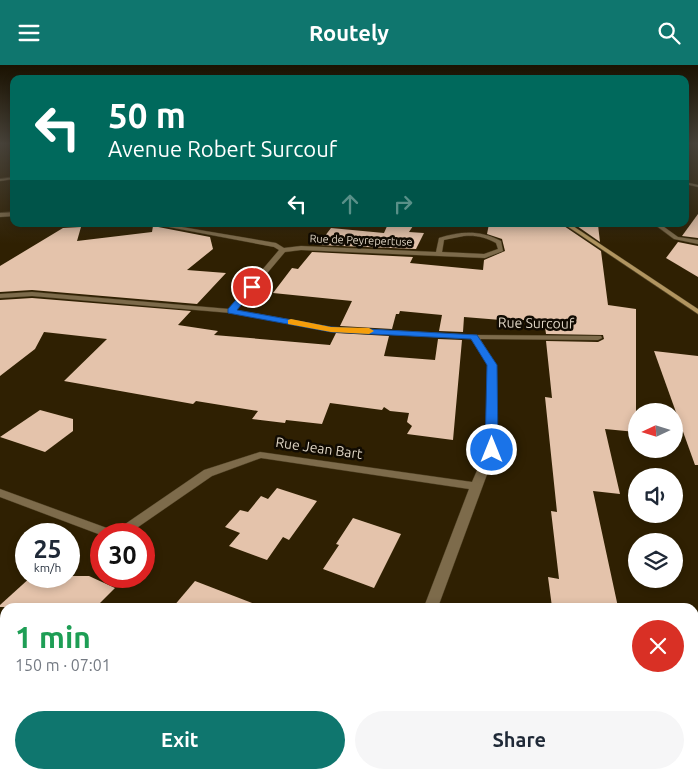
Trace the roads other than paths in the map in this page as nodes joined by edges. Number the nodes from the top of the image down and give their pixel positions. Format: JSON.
{"nodes":[{"id":1,"x":173,"y":227,"type":"edge"},
{"id":2,"x":571,"y":227,"type":"edge"},
{"id":3,"x":661,"y":227,"type":"edge"},
{"id":4,"x":698,"y":242,"type":"edge"},
{"id":5,"x":283,"y":250,"type":"junction"},
{"id":6,"x":439,"y":253,"type":"junction"},
{"id":7,"x":0,"y":296,"type":"edge"},
{"id":8,"x":231,"y":311,"type":"junction"},
{"id":9,"x":698,"y":312,"type":"edge"},
{"id":10,"x":474,"y":337,"type":"junction"},
{"id":11,"x":598,"y":338,"type":"dead end"},
{"id":12,"x":476,"y":486,"type":"junction"},
{"id":13,"x":0,"y":493,"type":"edge"},
{"id":14,"x":135,"y":523,"type":"edge"},
{"id":15,"x":90,"y":526,"type":"edge"},
{"id":16,"x":432,"y":603,"type":"edge"}],
"edges":[{"from":1,"to":5,"type":"street"},
{"from":2,"to":9,"type":"street"},
{"from":3,"to":4,"type":"street"},
{"from":5,"to":6,"type":"street","name":"Rue de Peyrepertuse"},
{"from":5,"to":8,"type":"street"},
{"from":6,"to":6,"type":"street","name":"Rue de Peyrepertuse"},
{"from":7,"to":8,"type":"street"},
{"from":8,"to":10,"type":"street","name":"Rue Surcouf"},
{"from":10,"to":11,"type":"street","name":"Rue Surcouf"},
{"from":10,"to":12,"type":"street"},
{"from":12,"to":14,"type":"street","name":"Rue Jean Bart"},
{"from":12,"to":16,"type":"street"},
{"from":13,"to":15,"type":"street"}]}
